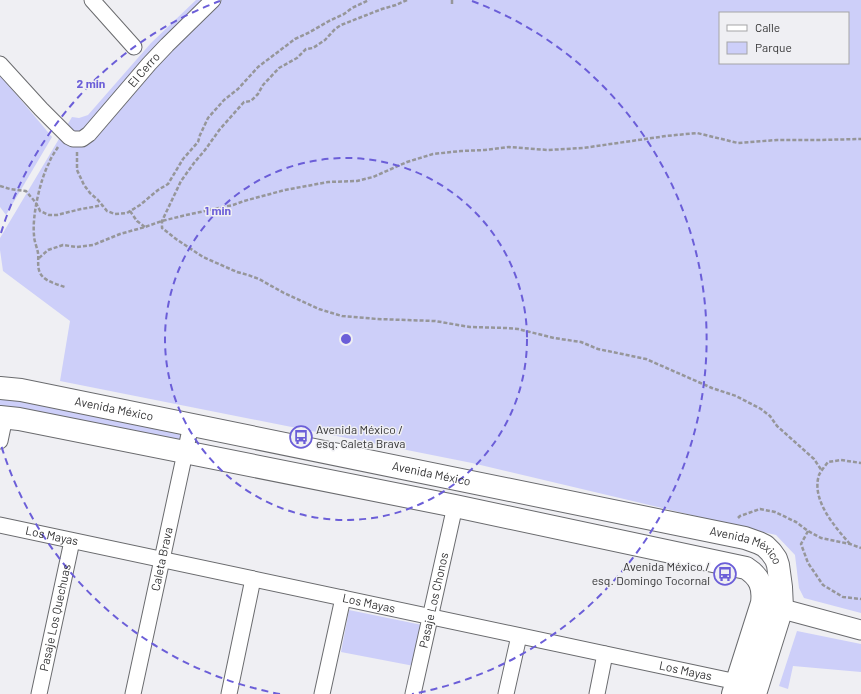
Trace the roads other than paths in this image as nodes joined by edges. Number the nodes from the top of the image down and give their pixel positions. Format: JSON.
{"nodes":[{"id":1,"x":92,"y":0,"type":"edge"},
{"id":2,"x":213,"y":0,"type":"edge"},
{"id":3,"x":134,"y":47,"type":"dead end"},
{"id":4,"x":0,"y":64,"type":"edge"},
{"id":5,"x":0,"y":388,"type":"edge"},
{"id":6,"x":3,"y":417,"type":"edge"},
{"id":7,"x":190,"y":425,"type":"junction"},
{"id":8,"x":0,"y":441,"type":"edge"},
{"id":9,"x":185,"y":453,"type":"junction"},
{"id":10,"x":455,"y":506,"type":"junction"},
{"id":11,"x":0,"y":525,"type":"edge"},
{"id":12,"x":72,"y":540,"type":"junction"},
{"id":13,"x":162,"y":560,"type":"junction"},
{"id":14,"x":253,"y":579,"type":"junction"},
{"id":15,"x":343,"y":598,"type":"junction"},
{"id":16,"x":772,"y":606,"type":"junction"},
{"id":17,"x":430,"y":617,"type":"junction"},
{"id":18,"x":861,"y":630,"type":"edge"},
{"id":19,"x":519,"y":636,"type":"junction"},
{"id":20,"x":605,"y":654,"type":"junction"},
{"id":21,"x":735,"y":688,"type":"edge"},
{"id":22,"x":39,"y":694,"type":"edge"},
{"id":23,"x":133,"y":694,"type":"edge"},
{"id":24,"x":229,"y":694,"type":"edge"},
{"id":25,"x":322,"y":694,"type":"edge"},
{"id":26,"x":413,"y":694,"type":"edge"},
{"id":27,"x":506,"y":694,"type":"edge"},
{"id":28,"x":597,"y":694,"type":"edge"},
{"id":29,"x":755,"y":694,"type":"edge"}],
"edges":[{"from":1,"to":3,"type":"street"},
{"from":2,"to":4,"type":"street","name":"El Cerro"},
{"from":5,"to":7,"type":"main road","name":"Avenida México"},
{"from":6,"to":8,"type":"street"},
{"from":6,"to":9,"type":"main road","name":"Avenida México"},
{"from":7,"to":9,"type":"street","name":"Caleta Brava"},
{"from":7,"to":16,"type":"main road","name":"Avenida México"},
{"from":9,"to":10,"type":"main road","name":"Avenida México"},
{"from":9,"to":13,"type":"street","name":"Caleta Brava"},
{"from":10,"to":16,"type":"main road","name":"Avenida México"},
{"from":10,"to":17,"type":"street","name":"Pasaje Los Chonos"},
{"from":11,"to":12,"type":"street","name":"Los Mayas"},
{"from":12,"to":13,"type":"street","name":"Los Mayas"},
{"from":12,"to":22,"type":"street","name":"Pasaje Los Quechuas"},
{"from":13,"to":14,"type":"street","name":"Los Mayas"},
{"from":13,"to":23,"type":"street","name":"Caleta Brava"},
{"from":14,"to":15,"type":"street","name":"Los Mayas"},
{"from":14,"to":24,"type":"street"},
{"from":15,"to":17,"type":"street","name":"Los Mayas"},
{"from":15,"to":25,"type":"street"},
{"from":16,"to":18,"type":"street"},
{"from":16,"to":21,"type":"main road"},
{"from":16,"to":29,"type":"main road"},
{"from":17,"to":19,"type":"street","name":"Los Mayas"},
{"from":17,"to":26,"type":"street","name":"Pasaje Los Chonos"},
{"from":19,"to":20,"type":"street","name":"Los Mayas"},
{"from":19,"to":27,"type":"street"},
{"from":20,"to":21,"type":"street","name":"Los Mayas"},
{"from":20,"to":28,"type":"street"}]}
